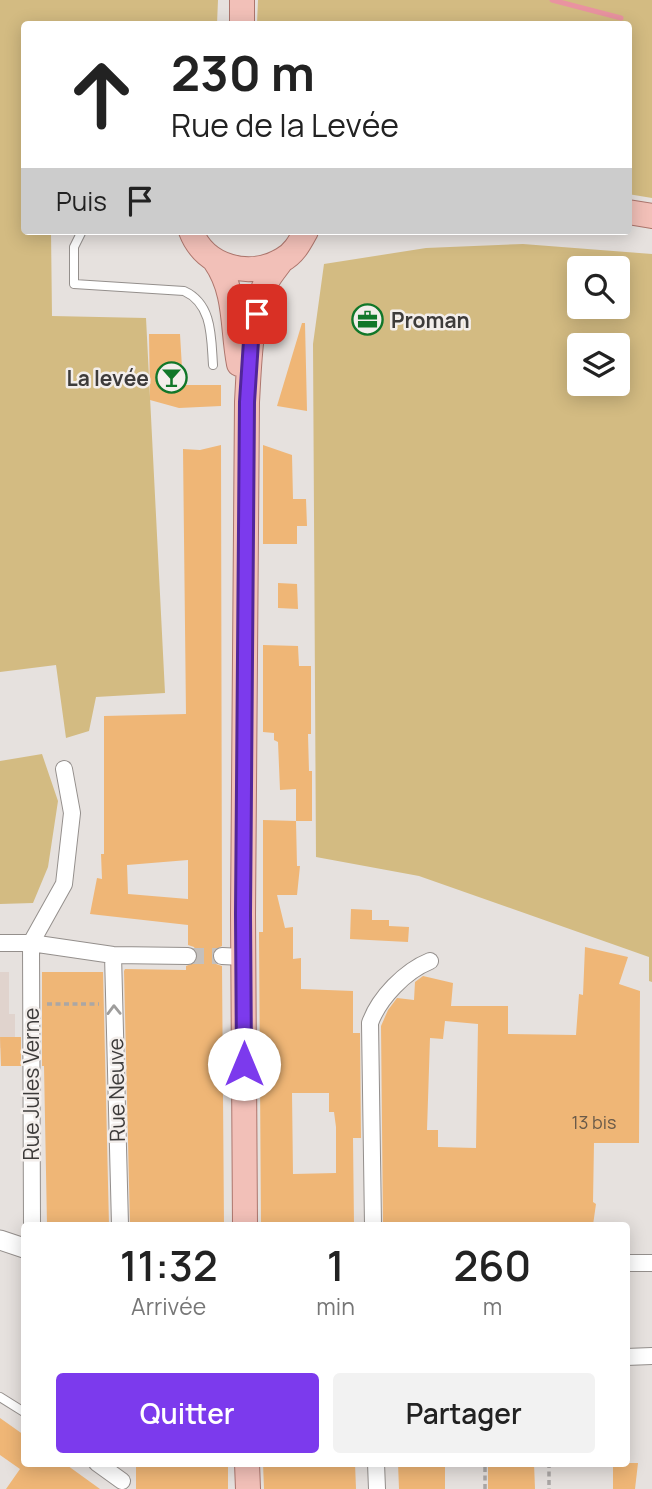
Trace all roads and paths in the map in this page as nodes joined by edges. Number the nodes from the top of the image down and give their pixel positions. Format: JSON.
{"nodes":[{"id":1,"x":242,"y":0,"type":"edge"},
{"id":2,"x":242,"y":21,"type":"edge"},
{"id":3,"x":632,"y":213,"type":"edge"},
{"id":4,"x":652,"y":216,"type":"edge"},
{"id":5,"x":80,"y":235,"type":"edge"},
{"id":6,"x":193,"y":235,"type":"edge"},
{"id":7,"x":301,"y":242,"type":"edge"},
{"id":8,"x":215,"y":261,"type":"junction"},
{"id":9,"x":213,"y":365,"type":"dead end"},
{"id":10,"x":247,"y":402,"type":"junction"},
{"id":11,"x":64,"y":769,"type":"dead end"},
{"id":12,"x":0,"y":943,"type":"edge"},
{"id":13,"x":31,"y":943,"type":"junction"},
{"id":14,"x":113,"y":955,"type":"junction"},
{"id":15,"x":188,"y":956,"type":"tunnel mouth"},
{"id":16,"x":430,"y":961,"type":"dead end"},
{"id":17,"x":114,"y":1003,"type":"junction"},
{"id":18,"x":31,"y":1005,"type":"junction"},
{"id":19,"x":32,"y":1222,"type":"edge"},
{"id":20,"x":120,"y":1222,"type":"edge"},
{"id":21,"x":245,"y":1222,"type":"edge"},
{"id":22,"x":373,"y":1222,"type":"edge"},
{"id":23,"x":0,"y":1240,"type":"edge"},
{"id":24,"x":21,"y":1247,"type":"edge"},
{"id":25,"x":630,"y":1263,"type":"edge"},
{"id":26,"x":652,"y":1263,"type":"edge"},
{"id":27,"x":652,"y":1356,"type":"edge"},
{"id":28,"x":630,"y":1357,"type":"edge"},
{"id":29,"x":0,"y":1398,"type":"edge"},
{"id":30,"x":21,"y":1410,"type":"edge"},
{"id":31,"x":102,"y":1467,"type":"edge"},
{"id":32,"x":122,"y":1467,"type":"edge"},
{"id":33,"x":247,"y":1467,"type":"edge"},
{"id":34,"x":376,"y":1467,"type":"edge"},
{"id":35,"x":485,"y":1467,"type":"edge"},
{"id":36,"x":549,"y":1467,"type":"edge"},
{"id":37,"x":122,"y":1485,"type":"edge"},
{"id":38,"x":248,"y":1489,"type":"edge"},
{"id":39,"x":377,"y":1489,"type":"edge"},
{"id":40,"x":485,"y":1489,"type":"edge"},
{"id":41,"x":549,"y":1489,"type":"edge"}],
"edges":[{"from":1,"to":2,"type":"main road"},
{"from":3,"to":4,"type":"main road"},
{"from":5,"to":9,"type":"lane"},
{"from":6,"to":8,"type":"main road"},
{"from":7,"to":8,"type":"main road"},
{"from":7,"to":10,"type":"main road"},
{"from":8,"to":10,"type":"main road"},
{"from":10,"to":21,"type":"main road"},
{"from":11,"to":13,"type":"street"},
{"from":12,"to":13,"type":"street"},
{"from":13,"to":14,"type":"street"},
{"from":13,"to":18,"type":"street","name":"Rue Jules Verne"},
{"from":14,"to":15,"type":"street"},
{"from":14,"to":17,"type":"street","name":"Rue Neuve"},
{"from":16,"to":22,"type":"street"},
{"from":17,"to":18,"type":"path"},
{"from":20,"to":17,"type":"street","name":"Rue Neuve","one_way":true},
{"from":18,"to":19,"type":"street","name":"Rue Jules Verne"},
{"from":23,"to":24,"type":"street"},
{"from":25,"to":26,"type":"street"},
{"from":27,"to":28,"type":"street"},
{"from":29,"to":30,"type":"lane"},
{"from":31,"to":37,"type":"street"},
{"from":32,"to":37,"type":"street"},
{"from":33,"to":38,"type":"main road"},
{"from":34,"to":39,"type":"street"},
{"from":35,"to":40,"type":"path"},
{"from":36,"to":41,"type":"path"}]}
